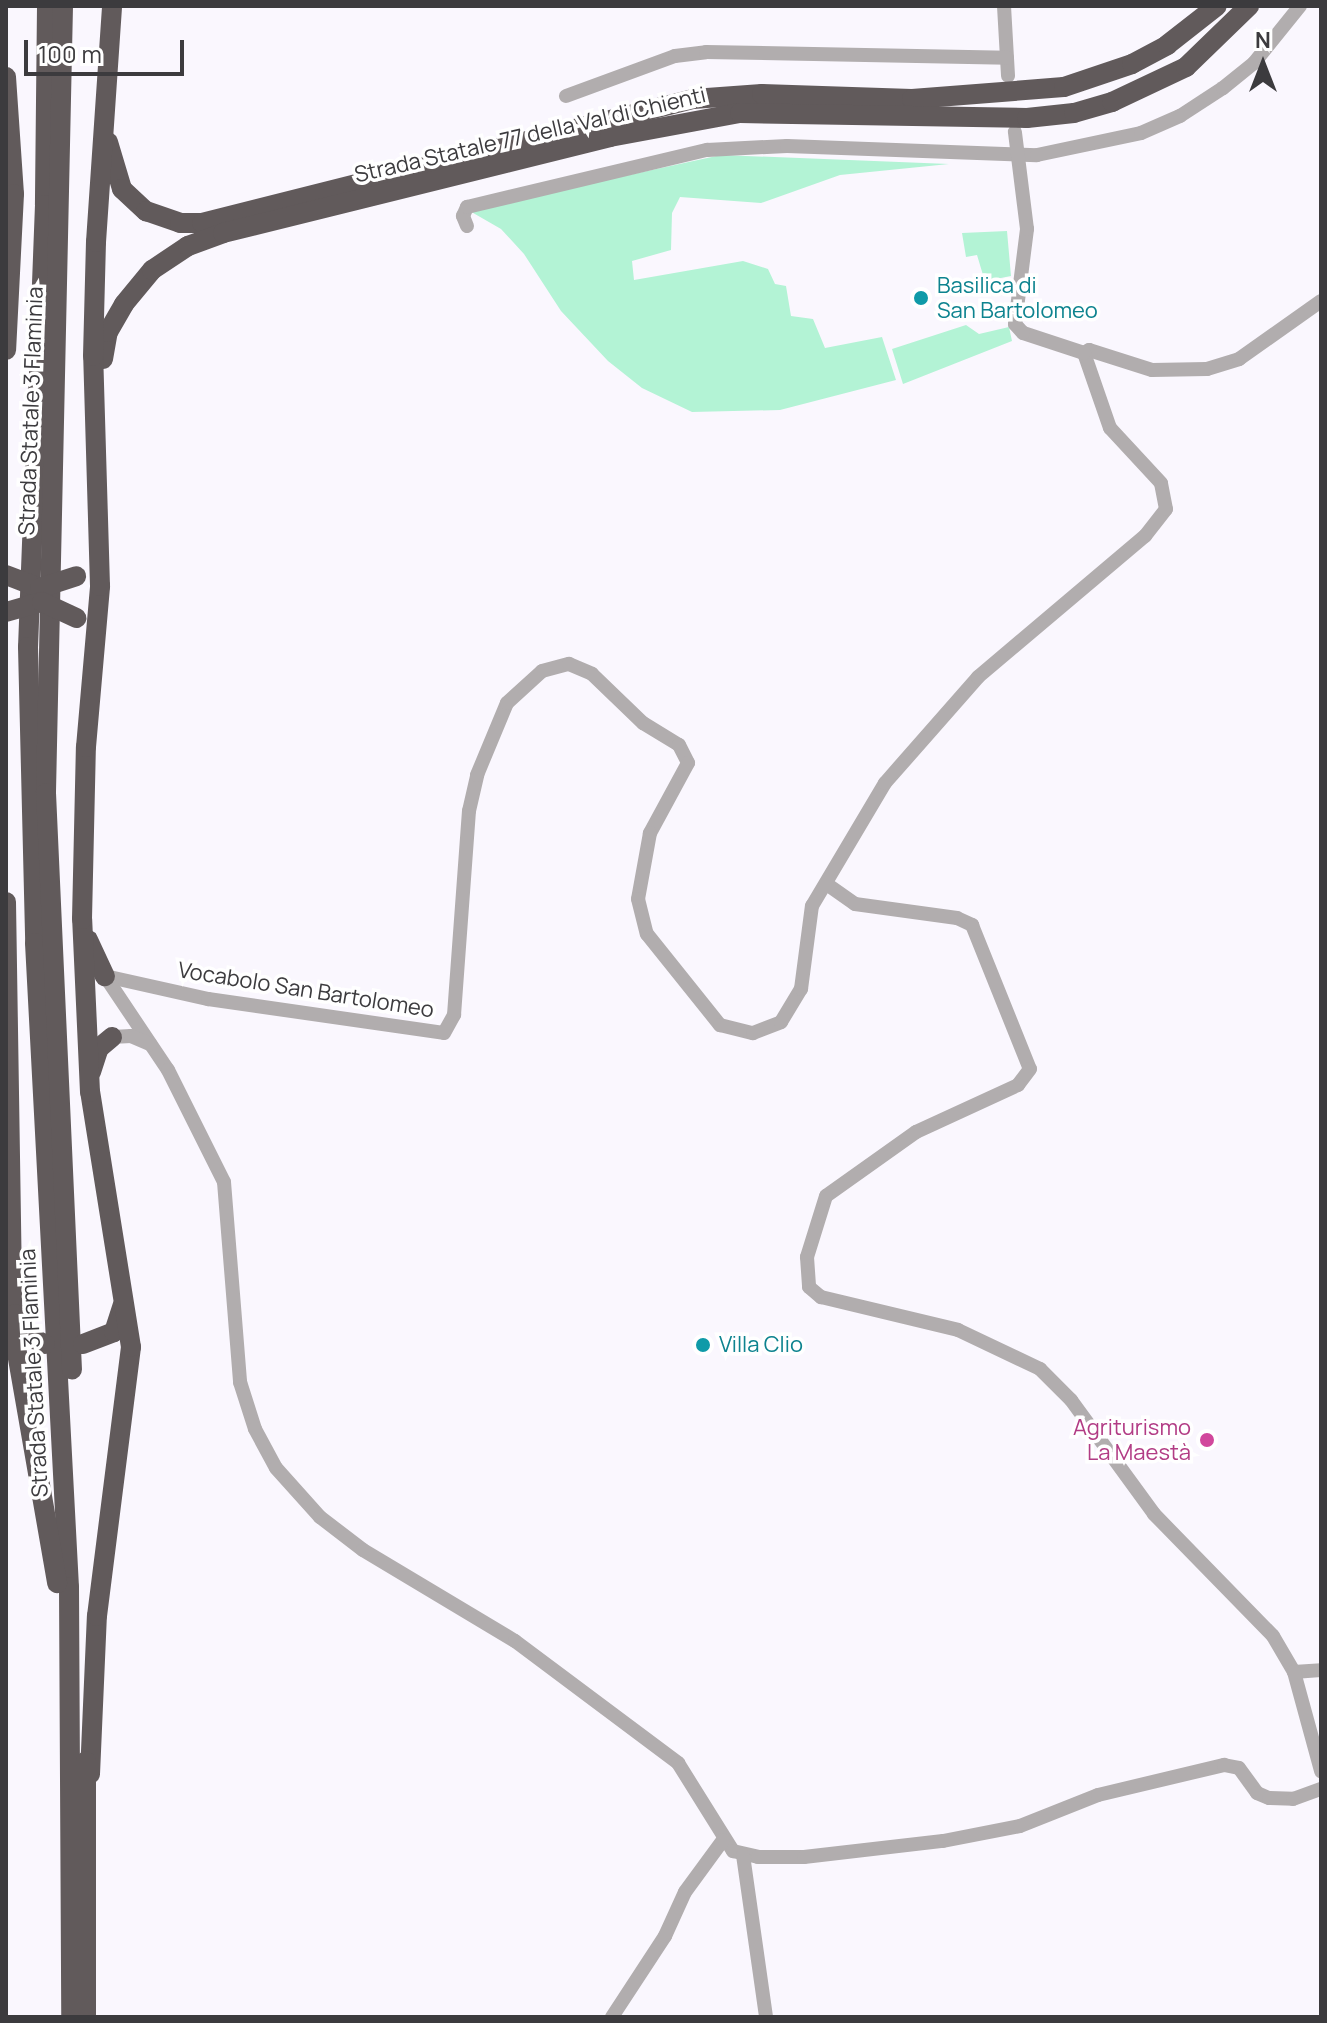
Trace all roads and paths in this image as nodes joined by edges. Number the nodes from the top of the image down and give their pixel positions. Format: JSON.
{"nodes":[{"id":1,"x":47,"y":6,"type":"edge"},
{"id":2,"x":63,"y":6,"type":"edge"},
{"id":3,"x":112,"y":6,"type":"edge"},
{"id":4,"x":1004,"y":6,"type":"edge"},
{"id":5,"x":1217,"y":6,"type":"edge"},
{"id":6,"x":1249,"y":6,"type":"edge"},
{"id":7,"x":1300,"y":6,"type":"edge"},
{"id":8,"x":1007,"y":58,"type":"junction"},
{"id":9,"x":1008,"y":76,"type":"dead end"},
{"id":10,"x":6,"y":77,"type":"edge"},
{"id":11,"x":566,"y":96,"type":"dead end"},
{"id":12,"x":105,"y":126,"type":"junction"},
{"id":13,"x":1015,"y":132,"type":"dead end"},
{"id":14,"x":1018,"y":155,"type":"junction"},
{"id":15,"x":467,"y":226,"type":"dead end"},
{"id":16,"x":1321,"y":301,"type":"edge"},
{"id":17,"x":6,"y":350,"type":"edge"},
{"id":18,"x":1084,"y":353,"type":"junction"},
{"id":19,"x":97,"y":386,"type":"junction"},
{"id":20,"x":96,"y":531,"type":"junction"},
{"id":21,"x":6,"y":575,"type":"edge"},
{"id":22,"x":6,"y":612,"type":"edge"},
{"id":23,"x":94,"y":644,"type":"junction"},
{"id":24,"x":828,"y":885,"type":"junction"},
{"id":25,"x":6,"y":902,"type":"edge"},
{"id":26,"x":82,"y":919,"type":"junction"},
{"id":27,"x":105,"y":976,"type":"junction"},
{"id":28,"x":120,"y":1000,"type":"junction"},
{"id":29,"x":8,"y":1008,"type":"edge"},
{"id":30,"x":112,"y":1037,"type":"junction"},
{"id":31,"x":153,"y":1047,"type":"junction"},
{"id":32,"x":90,"y":1092,"type":"junction"},
{"id":33,"x":124,"y":1290,"type":"junction"},
{"id":34,"x":13,"y":1310,"type":"junction"},
{"id":35,"x":45,"y":1344,"type":"dead end"},
{"id":36,"x":83,"y":1344,"type":"dead end"},
{"id":37,"x":1321,"y":1670,"type":"edge"},
{"id":38,"x":1294,"y":1672,"type":"junction"},
{"id":39,"x":1321,"y":1771,"type":"edge"},
{"id":40,"x":1321,"y":1789,"type":"edge"},
{"id":41,"x":80,"y":1814,"type":"junction"},
{"id":42,"x":723,"y":1840,"type":"junction"},
{"id":43,"x":743,"y":1855,"type":"junction"},
{"id":44,"x":71,"y":2017,"type":"edge"},
{"id":45,"x":86,"y":2017,"type":"edge"},
{"id":46,"x":612,"y":2017,"type":"edge"},
{"id":47,"x":766,"y":2017,"type":"edge"}],
"edges":[{"from":1,"to":41,"type":"highway","name":"Strada Statale 3 Flaminia"},
{"from":2,"to":41,"type":"highway","name":"Strada Statale 3 Flaminia"},
{"from":3,"to":12,"type":"highway"},
{"from":4,"to":8,"type":"street"},
{"from":5,"to":12,"type":"highway","name":"Strada Statale 77 della Val di Chienti"},
{"from":6,"to":19,"type":"highway","name":"Strada Statale 77 della Val di Chienti"},
{"from":7,"to":14,"type":"street"},
{"from":8,"to":9,"type":"street"},
{"from":8,"to":11,"type":"street"},
{"from":10,"to":17,"type":"highway"},
{"from":12,"to":19,"type":"highway"},
{"from":13,"to":14,"type":"street"},
{"from":14,"to":15,"type":"street"},
{"from":14,"to":18,"type":"street"},
{"from":16,"to":18,"type":"street"},
{"from":18,"to":24,"type":"street","name":"Vocabolo San Bartolomeo"},
{"from":19,"to":20,"type":"highway"},
{"from":20,"to":21,"type":"highway","bridge":true},
{"from":20,"to":23,"type":"highway"},
{"from":22,"to":23,"type":"highway","bridge":true},
{"from":23,"to":26,"type":"highway"},
{"from":24,"to":27,"type":"street","name":"Vocabolo San Bartolomeo"},
{"from":24,"to":38,"type":"street"},
{"from":25,"to":29,"type":"highway"},
{"from":26,"to":27,"type":"highway"},
{"from":26,"to":32,"type":"highway"},
{"from":27,"to":28,"type":"street"},
{"from":28,"to":30,"type":"street"},
{"from":28,"to":31,"type":"street"},
{"from":29,"to":34,"type":"highway"},
{"from":30,"to":31,"type":"street"},
{"from":30,"to":32,"type":"highway"},
{"from":31,"to":42,"type":"street"},
{"from":32,"to":33,"type":"highway"},
{"from":33,"to":36,"type":"highway"},
{"from":33,"to":41,"type":"highway"},
{"from":34,"to":35,"type":"highway"},
{"from":34,"to":41,"type":"highway"},
{"from":37,"to":38,"type":"street"},
{"from":38,"to":39,"type":"street"},
{"from":40,"to":43,"type":"street"},
{"from":41,"to":44,"type":"highway","name":"Strada Statale 3 Flaminia"},
{"from":41,"to":45,"type":"highway","name":"Strada Statale 3 Flaminia"},
{"from":42,"to":43,"type":"street"},
{"from":42,"to":46,"type":"street"},
{"from":43,"to":47,"type":"street"}]}
